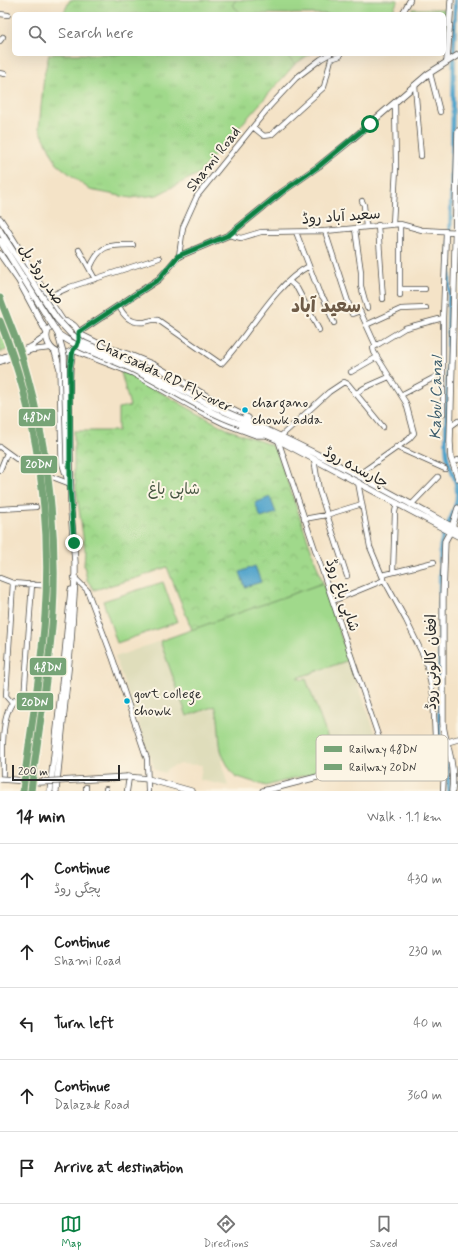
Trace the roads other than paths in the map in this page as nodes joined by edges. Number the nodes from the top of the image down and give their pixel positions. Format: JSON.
{"nodes":[{"id":1,"x":410,"y":0,"type":"edge"},
{"id":2,"x":451,"y":0,"type":"edge"},
{"id":3,"x":403,"y":12,"type":"edge"},
{"id":4,"x":0,"y":14,"type":"edge"},
{"id":5,"x":8,"y":15,"type":"dead end"},
{"id":6,"x":458,"y":55,"type":"edge"},
{"id":7,"x":326,"y":56,"type":"edge"},
{"id":8,"x":340,"y":56,"type":"dead end"},
{"id":9,"x":449,"y":60,"type":"junction"},
{"id":10,"x":430,"y":72,"type":"junction"},
{"id":11,"x":415,"y":85,"type":"junction"},
{"id":12,"x":394,"y":103,"type":"junction"},
{"id":13,"x":440,"y":112,"type":"dead end"},
{"id":14,"x":253,"y":127,"type":"junction"},
{"id":15,"x":458,"y":131,"type":"edge"},
{"id":16,"x":421,"y":156,"type":"dead end"},
{"id":17,"x":457,"y":170,"type":"edge"},
{"id":18,"x":362,"y":201,"type":"dead end"},
{"id":19,"x":0,"y":216,"type":"edge"},
{"id":20,"x":0,"y":220,"type":"edge"},
{"id":21,"x":393,"y":224,"type":"junction"},
{"id":22,"x":400,"y":224,"type":"junction"},
{"id":23,"x":378,"y":225,"type":"junction"},
{"id":24,"x":366,"y":227,"type":"junction"},
{"id":25,"x":355,"y":228,"type":"junction"},
{"id":26,"x":0,"y":231,"type":"edge"},
{"id":27,"x":325,"y":231,"type":"junction"},
{"id":28,"x":296,"y":232,"type":"junction"},
{"id":29,"x":446,"y":232,"type":"junction"},
{"id":30,"x":456,"y":232,"type":"edge"},
{"id":31,"x":229,"y":235,"type":"junction"},
{"id":32,"x":0,"y":241,"type":"edge"},
{"id":33,"x":133,"y":245,"type":"dead end"},
{"id":34,"x":0,"y":246,"type":"edge"},
{"id":35,"x":79,"y":250,"type":"dead end"},
{"id":36,"x":0,"y":254,"type":"edge"},
{"id":37,"x":456,"y":255,"type":"edge"},
{"id":38,"x":178,"y":256,"type":"junction"},
{"id":39,"x":160,"y":258,"type":"dead end"},
{"id":40,"x":309,"y":266,"type":"junction"},
{"id":41,"x":90,"y":268,"type":"junction"},
{"id":42,"x":36,"y":276,"type":"junction"},
{"id":43,"x":456,"y":278,"type":"edge"},
{"id":44,"x":95,"y":279,"type":"junction"},
{"id":45,"x":289,"y":280,"type":"junction"},
{"id":46,"x":19,"y":281,"type":"junction"},
{"id":47,"x":400,"y":289,"type":"junction"},
{"id":48,"x":425,"y":289,"type":"dead end"},
{"id":49,"x":44,"y":290,"type":"junction"},
{"id":50,"x":400,"y":295,"type":"dead end"},
{"id":51,"x":28,"y":297,"type":"junction"},
{"id":52,"x":48,"y":297,"type":"junction"},
{"id":53,"x":383,"y":299,"type":"dead end"},
{"id":54,"x":456,"y":299,"type":"edge"},
{"id":55,"x":119,"y":306,"type":"junction"},
{"id":56,"x":367,"y":308,"type":"dead end"},
{"id":57,"x":426,"y":308,"type":"dead end"},
{"id":58,"x":456,"y":313,"type":"edge"},
{"id":59,"x":443,"y":318,"type":"junction"},
{"id":60,"x":63,"y":321,"type":"junction"},
{"id":61,"x":334,"y":323,"type":"dead end"},
{"id":62,"x":366,"y":325,"type":"junction"},
{"id":63,"x":66,"y":329,"type":"joint"},
{"id":64,"x":319,"y":330,"type":"dead end"},
{"id":65,"x":79,"y":333,"type":"junction"},
{"id":66,"x":47,"y":334,"type":"junction"},
{"id":67,"x":58,"y":334,"type":"junction"},
{"id":68,"x":376,"y":346,"type":"junction"},
{"id":69,"x":52,"y":350,"type":"junction"},
{"id":70,"x":73,"y":350,"type":"junction"},
{"id":71,"x":24,"y":351,"type":"junction"},
{"id":72,"x":13,"y":355,"type":"junction"},
{"id":73,"x":377,"y":357,"type":"junction"},
{"id":74,"x":0,"y":358,"type":"edge"},
{"id":75,"x":0,"y":362,"type":"edge"},
{"id":76,"x":351,"y":372,"type":"dead end"},
{"id":77,"x":443,"y":373,"type":"junction"},
{"id":78,"x":390,"y":377,"type":"junction"},
{"id":79,"x":356,"y":394,"type":"junction"},
{"id":80,"x":401,"y":395,"type":"junction"},
{"id":81,"x":443,"y":414,"type":"dead end"},
{"id":82,"x":458,"y":421,"type":"edge"},
{"id":83,"x":241,"y":422,"type":"junction"},
{"id":84,"x":451,"y":426,"type":"junction"},
{"id":85,"x":383,"y":427,"type":"dead end"},
{"id":86,"x":266,"y":432,"type":"junction"},
{"id":87,"x":279,"y":437,"type":"junction"},
{"id":88,"x":0,"y":447,"type":"edge"},
{"id":89,"x":396,"y":448,"type":"junction"},
{"id":90,"x":7,"y":453,"type":"junction"},
{"id":91,"x":314,"y":459,"type":"junction"},
{"id":92,"x":455,"y":461,"type":"edge"},
{"id":93,"x":445,"y":469,"type":"dead end"},
{"id":94,"x":0,"y":470,"type":"edge"},
{"id":95,"x":358,"y":475,"type":"junction"},
{"id":96,"x":67,"y":477,"type":"junction"},
{"id":97,"x":438,"y":477,"type":"dead end"},
{"id":98,"x":458,"y":478,"type":"edge"},
{"id":99,"x":358,"y":482,"type":"junction"},
{"id":100,"x":68,"y":483,"type":"junction"},
{"id":101,"x":397,"y":503,"type":"junction"},
{"id":102,"x":362,"y":504,"type":"junction"},
{"id":103,"x":411,"y":505,"type":"junction"},
{"id":104,"x":36,"y":507,"type":"dead end"},
{"id":105,"x":458,"y":508,"type":"edge"},
{"id":106,"x":0,"y":509,"type":"edge"},
{"id":107,"x":326,"y":514,"type":"junction"},
{"id":108,"x":304,"y":519,"type":"junction"},
{"id":109,"x":447,"y":527,"type":"junction"},
{"id":110,"x":458,"y":530,"type":"edge"},
{"id":111,"x":458,"y":536,"type":"edge"},
{"id":112,"x":434,"y":562,"type":"dead end"},
{"id":113,"x":393,"y":572,"type":"junction"},
{"id":114,"x":347,"y":576,"type":"dead end"},
{"id":115,"x":0,"y":578,"type":"edge"},
{"id":116,"x":74,"y":578,"type":"junction"},
{"id":117,"x":383,"y":578,"type":"junction"},
{"id":118,"x":12,"y":583,"type":"junction"},
{"id":119,"x":32,"y":584,"type":"junction"},
{"id":120,"x":50,"y":586,"type":"dead end"},
{"id":121,"x":333,"y":601,"type":"junction"},
{"id":122,"x":0,"y":695,"type":"edge"},
{"id":123,"x":6,"y":696,"type":"junction"},
{"id":124,"x":24,"y":699,"type":"junction"},
{"id":125,"x":38,"y":700,"type":"dead end"},
{"id":126,"x":12,"y":703,"type":"junction"},
{"id":127,"x":1,"y":727,"type":"edge"},
{"id":128,"x":378,"y":735,"type":"edge"},
{"id":129,"x":435,"y":735,"type":"edge"},
{"id":130,"x":445,"y":735,"type":"edge"},
{"id":131,"x":458,"y":739,"type":"edge"},
{"id":132,"x":448,"y":742,"type":"edge"},
{"id":133,"x":448,"y":750,"type":"edge"},
{"id":134,"x":128,"y":777,"type":"junction"},
{"id":135,"x":2,"y":778,"type":"edge"},
{"id":136,"x":148,"y":779,"type":"junction"},
{"id":137,"x":316,"y":779,"type":"edge"},
{"id":138,"x":444,"y":781,"type":"edge"},
{"id":139,"x":170,"y":786,"type":"junction"},
{"id":140,"x":281,"y":789,"type":"edge"},
{"id":141,"x":50,"y":791,"type":"edge"},
{"id":142,"x":56,"y":791,"type":"edge"},
{"id":143,"x":127,"y":791,"type":"edge"},
{"id":144,"x":148,"y":791,"type":"edge"},
{"id":145,"x":178,"y":791,"type":"edge"},
{"id":146,"x":191,"y":791,"type":"edge"},
{"id":147,"x":263,"y":791,"type":"edge"},
{"id":148,"x":443,"y":791,"type":"edge"},
{"id":149,"x":452,"y":791,"type":"edge"}],
"edges":[{"from":1,"to":3,"type":"street"},
{"from":2,"to":9,"type":"main road"},
{"from":4,"to":5,"type":"street"},
{"from":6,"to":9,"type":"main road"},
{"from":7,"to":14,"type":"street","name":"Shami Road"},
{"from":8,"to":14,"type":"street"},
{"from":9,"to":10,"type":"main road"},
{"from":10,"to":11,"type":"main road"},
{"from":10,"to":13,"type":"street"},
{"from":11,"to":12,"type":"main road"},
{"from":11,"to":16,"type":"street"},
{"from":12,"to":21,"type":"street"},
{"from":12,"to":31,"type":"main road"},
{"from":14,"to":38,"type":"street","name":"Shami Road"},
{"from":15,"to":17,"type":"main road"},
{"from":17,"to":30,"type":"main road"},
{"from":18,"to":24,"type":"street"},
{"from":19,"to":42,"type":"main road"},
{"from":20,"to":42,"type":"main road"},
{"from":21,"to":22,"type":"street","name":"سعید آباد روڈ"},
{"from":21,"to":23,"type":"street","name":"سعید آباد روڈ"},
{"from":22,"to":29,"type":"street","name":"سعید آباد روڈ"},
{"from":22,"to":47,"type":"street"},
{"from":23,"to":24,"type":"street","name":"سعید آباد روڈ"},
{"from":23,"to":53,"type":"street"},
{"from":24,"to":25,"type":"street","name":"سعید آباد روڈ"},
{"from":25,"to":27,"type":"street","name":"سعید آباد روڈ"},
{"from":25,"to":56,"type":"street"},
{"from":26,"to":63,"type":"main road","name":"صدر روڈ پل","bridge":true},
{"from":27,"to":28,"type":"street","name":"سعید آباد روڈ"},
{"from":27,"to":62,"type":"street"},
{"from":28,"to":31,"type":"street","name":"سعید آباد روڈ"},
{"from":28,"to":40,"type":"street"},
{"from":29,"to":30,"type":"street","name":"سعید آباد روڈ"},
{"from":29,"to":59,"type":"street"},
{"from":30,"to":37,"type":"main road"},
{"from":31,"to":38,"type":"main road"},
{"from":32,"to":67,"type":"main road","name":"صدر روڈ پل","bridge":true},
{"from":33,"to":41,"type":"street"},
{"from":34,"to":46,"type":"main road","bridge":true},
{"from":35,"to":41,"type":"street"},
{"from":36,"to":46,"type":"main road"},
{"from":37,"to":43,"type":"main road"},
{"from":38,"to":55,"type":"main road","name":"Shami Road"},
{"from":39,"to":44,"type":"street"},
{"from":40,"to":45,"type":"street"},
{"from":40,"to":61,"type":"street"},
{"from":41,"to":44,"type":"street"},
{"from":42,"to":49,"type":"main road"},
{"from":43,"to":54,"type":"main road"},
{"from":44,"to":52,"type":"street"},
{"from":45,"to":55,"type":"street"},
{"from":45,"to":64,"type":"street"},
{"from":46,"to":51,"type":"main road"},
{"from":47,"to":48,"type":"street"},
{"from":47,"to":50,"type":"street"},
{"from":49,"to":51,"type":"main road"},
{"from":49,"to":52,"type":"main road"},
{"from":51,"to":66,"type":"main road"},
{"from":52,"to":60,"type":"main road"},
{"from":54,"to":58,"type":"main road"},
{"from":55,"to":65,"type":"main road","name":"Shami Road"},
{"from":57,"to":62,"type":"street"},
{"from":58,"to":84,"type":"main road"},
{"from":59,"to":68,"type":"street"},
{"from":59,"to":77,"type":"street"},
{"from":60,"to":65,"type":"main road"},
{"from":60,"to":66,"type":"main road"},
{"from":62,"to":68,"type":"street"},
{"from":63,"to":83,"type":"main road","name":"Charsadda RD Fly-over","bridge":true},
{"from":65,"to":70,"type":"main road"},
{"from":65,"to":86,"type":"main road"},
{"from":66,"to":69,"type":"main road"},
{"from":66,"to":71,"type":"street"},
{"from":67,"to":83,"type":"main road","name":"Charsadda RD Fly-over","bridge":true},
{"from":67,"to":96,"type":"main road","bridge":true},
{"from":68,"to":73,"type":"street"},
{"from":69,"to":70,"type":"main road"},
{"from":69,"to":71,"type":"street"},
{"from":69,"to":96,"type":"main road"},
{"from":70,"to":86,"type":"main road"},
{"from":70,"to":116,"type":"main road"},
{"from":71,"to":72,"type":"street"},
{"from":72,"to":74,"type":"street"},
{"from":72,"to":75,"type":"street"},
{"from":73,"to":76,"type":"street"},
{"from":73,"to":78,"type":"street"},
{"from":77,"to":80,"type":"street"},
{"from":77,"to":81,"type":"street"},
{"from":78,"to":79,"type":"street"},
{"from":78,"to":80,"type":"street"},
{"from":79,"to":85,"type":"street"},
{"from":79,"to":87,"type":"street"},
{"from":80,"to":89,"type":"street"},
{"from":82,"to":84,"type":"street"},
{"from":83,"to":86,"type":"main road","name":"چارسدہ روڈ"},
{"from":84,"to":92,"type":"main road"},
{"from":86,"to":87,"type":"main road","name":"چارسدہ روڈ"},
{"from":87,"to":91,"type":"main road","name":"چارسدہ روڈ"},
{"from":87,"to":95,"type":"main road","name":"چارسدہ روڈ"},
{"from":87,"to":108,"type":"street","name":"شاہی باغ روڈ"},
{"from":88,"to":90,"type":"street"},
{"from":89,"to":93,"type":"street"},
{"from":89,"to":95,"type":"street"},
{"from":90,"to":94,"type":"street"},
{"from":90,"to":100,"type":"street"},
{"from":91,"to":99,"type":"main road","name":"چارسدہ روڈ"},
{"from":91,"to":107,"type":"street"},
{"from":92,"to":98,"type":"main road"},
{"from":95,"to":103,"type":"main road","name":"چارسدہ روڈ"},
{"from":96,"to":100,"type":"main road"},
{"from":97,"to":103,"type":"street"},
{"from":99,"to":101,"type":"main road","name":"چارسدہ روڈ"},
{"from":99,"to":102,"type":"street"},
{"from":100,"to":116,"type":"main road"},
{"from":101,"to":109,"type":"main road","name":"چارسدہ روڈ"},
{"from":101,"to":113,"type":"street"},
{"from":102,"to":107,"type":"street"},
{"from":102,"to":117,"type":"street"},
{"from":103,"to":109,"type":"main road","name":"چارسدہ روڈ"},
{"from":104,"to":106,"type":"street"},
{"from":105,"to":109,"type":"main road","name":"افغان کالونی روڈ"},
{"from":107,"to":108,"type":"street"},
{"from":107,"to":114,"type":"street"},
{"from":108,"to":121,"type":"street","name":"شاہی باغ روڈ"},
{"from":109,"to":110,"type":"main road","name":"چارسدہ روڈ"},
{"from":109,"to":111,"type":"main road","name":"چارسدہ روڈ"},
{"from":109,"to":130,"type":"main road","name":"افغان کالونی روڈ"},
{"from":112,"to":113,"type":"street"},
{"from":113,"to":117,"type":"street"},
{"from":115,"to":118,"type":"street"},
{"from":116,"to":136,"type":"street"},
{"from":116,"to":141,"type":"main road"},
{"from":116,"to":142,"type":"main road"},
{"from":117,"to":121,"type":"street"},
{"from":117,"to":129,"type":"street"},
{"from":118,"to":119,"type":"street"},
{"from":118,"to":123,"type":"street"},
{"from":119,"to":120,"type":"street"},
{"from":119,"to":124,"type":"street"},
{"from":121,"to":128,"type":"street","name":"شاہی باغ روڈ"},
{"from":122,"to":123,"type":"street"},
{"from":123,"to":126,"type":"street"},
{"from":124,"to":125,"type":"street"},
{"from":124,"to":126,"type":"street"},
{"from":126,"to":127,"type":"street"},
{"from":127,"to":135,"type":"street"},
{"from":131,"to":132,"type":"main road"},
{"from":133,"to":149,"type":"main road","name":"افغان کالونی روڈ"},
{"from":134,"to":135,"type":"main road","bridge":true},
{"from":134,"to":136,"type":"main road"},
{"from":134,"to":143,"type":"street"},
{"from":136,"to":139,"type":"main road"},
{"from":136,"to":144,"type":"street"},
{"from":137,"to":140,"type":"main road"},
{"from":138,"to":148,"type":"street"},
{"from":139,"to":145,"type":"street"},
{"from":139,"to":146,"type":"main road"},
{"from":140,"to":147,"type":"main road"}]}
